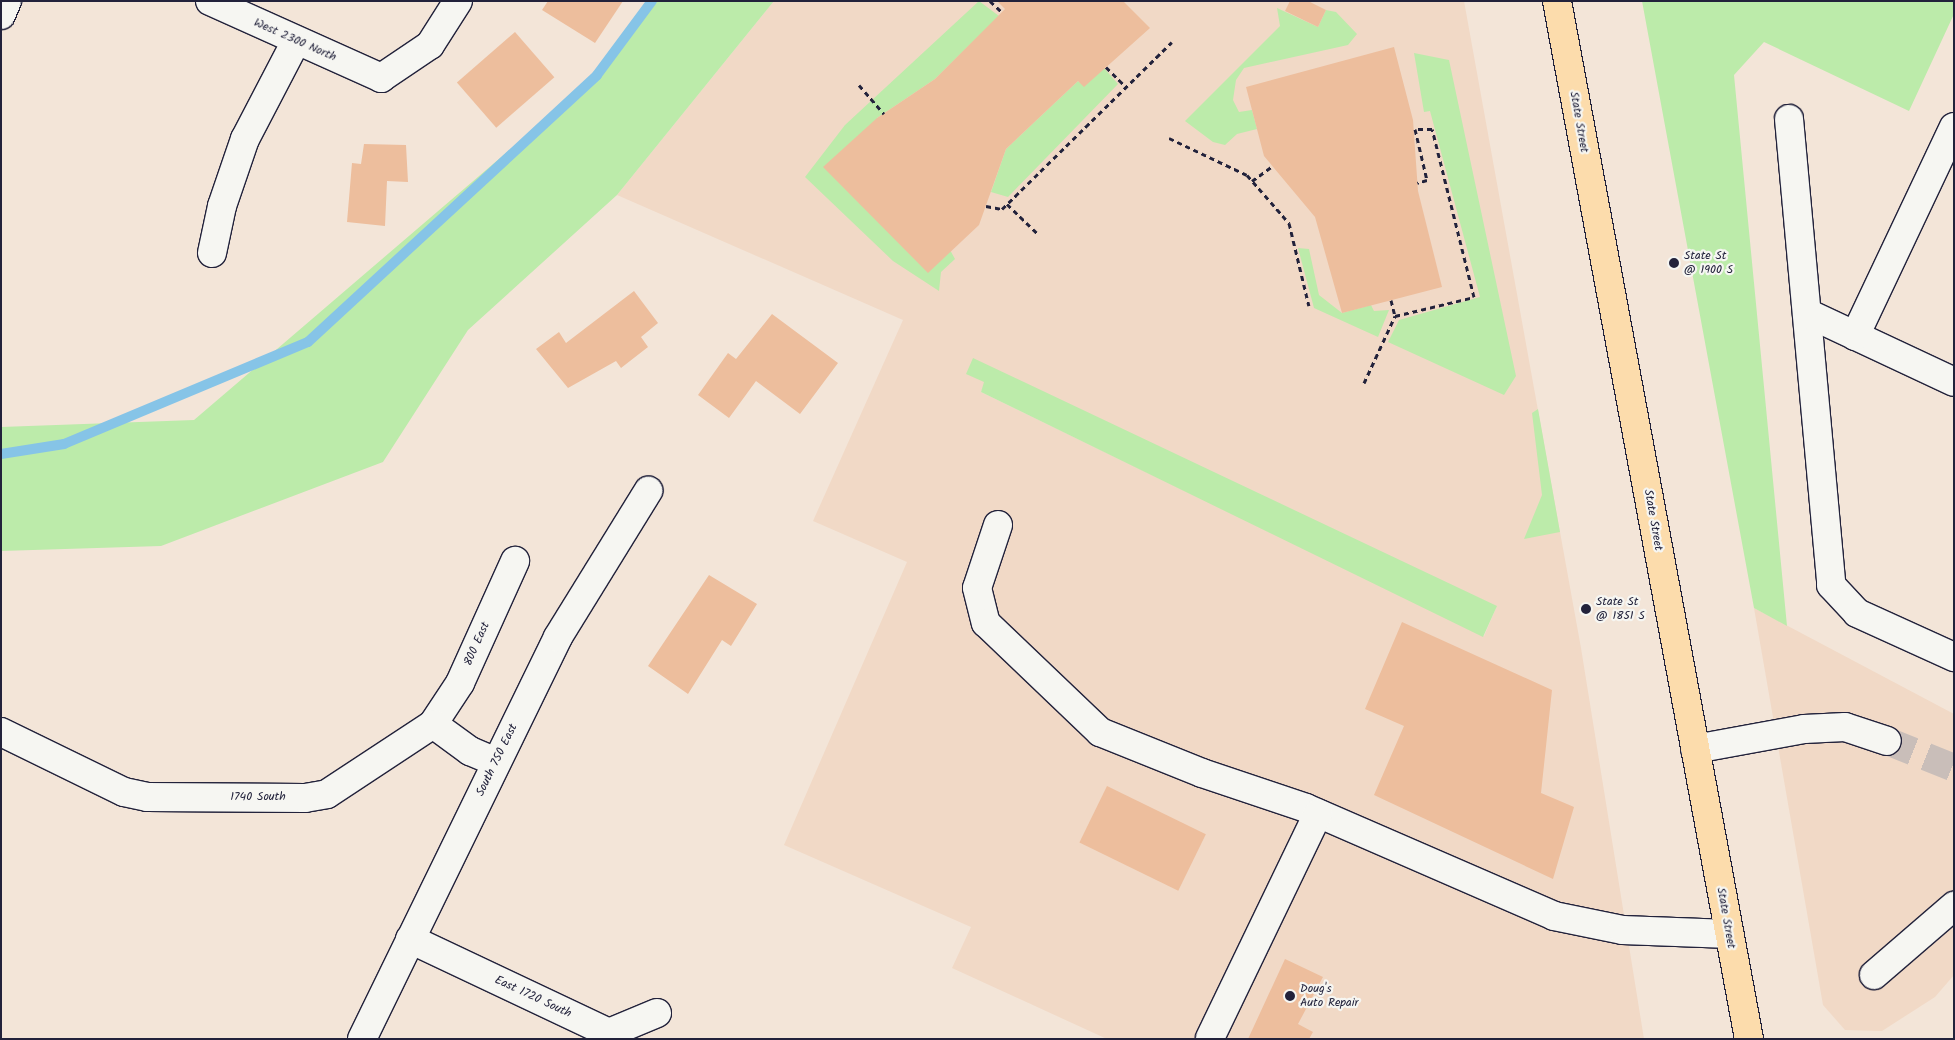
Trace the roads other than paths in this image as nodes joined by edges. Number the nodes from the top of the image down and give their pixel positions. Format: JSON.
{"nodes":[{"id":1,"x":7,"y":1,"type":"edge"},
{"id":2,"x":210,"y":1,"type":"edge"},
{"id":3,"x":458,"y":1,"type":"edge"},
{"id":4,"x":1557,"y":1,"type":"edge"},
{"id":5,"x":1,"y":15,"type":"edge"},
{"id":6,"x":296,"y":41,"type":"junction"},
{"id":7,"x":1790,"y":119,"type":"dead end"},
{"id":8,"x":1954,"y":127,"type":"edge"},
{"id":9,"x":1945,"y":166,"type":"edge"},
{"id":10,"x":212,"y":252,"type":"dead end"},
{"id":11,"x":1807,"y":313,"type":"junction"},
{"id":12,"x":1855,"y":336,"type":"junction"},
{"id":13,"x":1954,"y":382,"type":"edge"},
{"id":14,"x":648,"y":491,"type":"dead end"},
{"id":15,"x":998,"y":526,"type":"dead end"},
{"id":16,"x":515,"y":561,"type":"dead end"},
{"id":17,"x":1954,"y":657,"type":"edge"},
{"id":18,"x":433,"y":724,"type":"junction"},
{"id":19,"x":1,"y":732,"type":"edge"},
{"id":20,"x":1887,"y":741,"type":"tunnel mouth"},
{"id":21,"x":1695,"y":749,"type":"junction"},
{"id":22,"x":496,"y":762,"type":"junction"},
{"id":23,"x":1318,"y":814,"type":"junction"},
{"id":24,"x":1954,"y":906,"type":"edge"},
{"id":25,"x":1729,"y":934,"type":"junction"},
{"id":26,"x":410,"y":939,"type":"junction"},
{"id":27,"x":1874,"y":975,"type":"dead end"},
{"id":28,"x":657,"y":1013,"type":"dead end"},
{"id":29,"x":1210,"y":1038,"type":"edge"},
{"id":30,"x":362,"y":1039,"type":"edge"},
{"id":31,"x":1749,"y":1039,"type":"edge"}],
"edges":[{"from":1,"to":5,"type":"street"},
{"from":2,"to":6,"type":"street","name":"West 2300 North"},
{"from":3,"to":6,"type":"street","name":"West 2300 North"},
{"from":4,"to":21,"type":"main road","name":"State Street"},
{"from":6,"to":10,"type":"street"},
{"from":7,"to":11,"type":"street"},
{"from":8,"to":9,"type":"street"},
{"from":9,"to":12,"type":"street"},
{"from":11,"to":12,"type":"street"},
{"from":11,"to":17,"type":"street"},
{"from":12,"to":13,"type":"street"},
{"from":14,"to":22,"type":"street","name":"South 750 East"},
{"from":15,"to":23,"type":"street"},
{"from":16,"to":18,"type":"street","name":"800 East"},
{"from":18,"to":19,"type":"street","name":"1740 South"},
{"from":18,"to":22,"type":"street"},
{"from":20,"to":21,"type":"street"},
{"from":21,"to":25,"type":"main road","name":"State Street"},
{"from":22,"to":26,"type":"street","name":"South 750 East"},
{"from":23,"to":25,"type":"street"},
{"from":23,"to":29,"type":"street"},
{"from":24,"to":27,"type":"street"},
{"from":25,"to":31,"type":"main road","name":"State Street"},
{"from":26,"to":28,"type":"street","name":"East 1720 South"},
{"from":26,"to":30,"type":"street","name":"South 750 East"}]}
